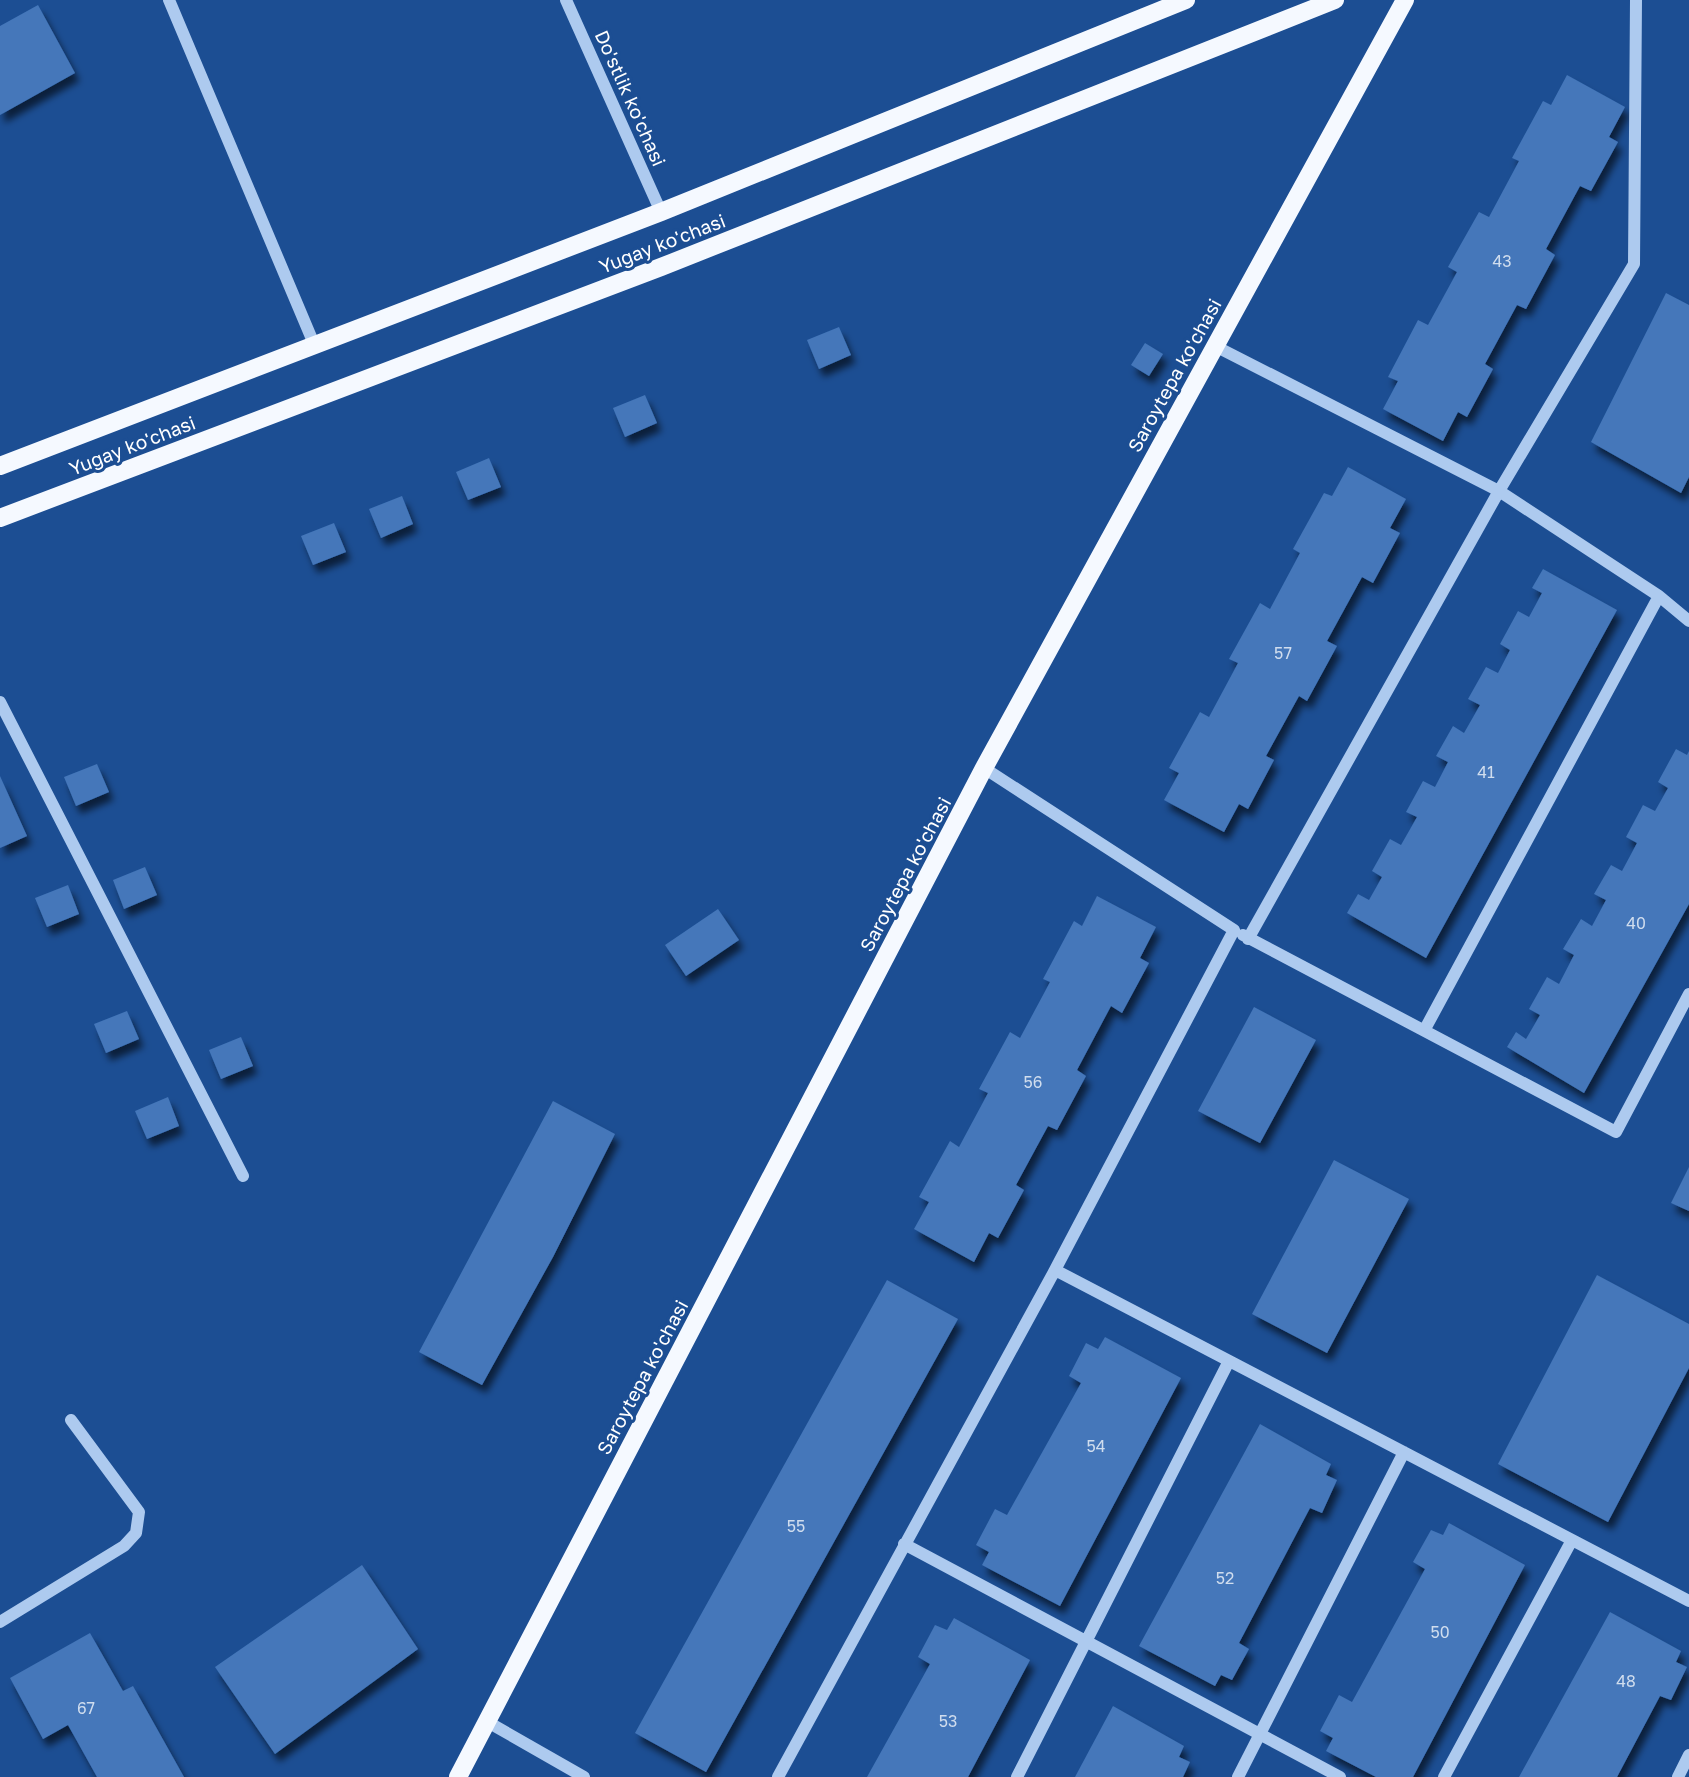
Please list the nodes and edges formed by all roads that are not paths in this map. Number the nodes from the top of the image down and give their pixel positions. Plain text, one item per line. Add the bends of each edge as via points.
1 (169, 0) edge
2 (566, 0) edge
3 (1186, 0) edge
4 (1335, 0) edge
5 (1405, 0) edge
6 (1636, 0) edge
7 (661, 212) junction
8 (314, 344) junction
9 (1213, 345) junction
10 (0, 466) edge
11 (1499, 491) junction
12 (0, 518) edge
13 (1659, 596) junction
14 (1689, 621) edge
15 (0, 702) edge
16 (984, 768) junction
17 (1234, 930) junction
18 (1248, 939) junction
19 (1689, 994) edge
20 (1425, 1029) junction
21 (243, 1175) dead end
22 (1055, 1270) junction
23 (1230, 1361) junction
24 (71, 1420) dead end
25 (1404, 1452) junction
26 (1572, 1539) junction
27 (904, 1544) junction
28 (1689, 1601) edge
29 (0, 1622) edge
30 (1086, 1641) junction
31 (486, 1721) junction
32 (1260, 1734) junction
33 (1689, 1755) edge
34 (458, 1777) edge
35 (584, 1777) edge
36 (778, 1777) edge
37 (1017, 1777) edge
38 (1238, 1777) edge
39 (1340, 1777) edge
40 (1444, 1777) edge
41 (1678, 1777) edge

1 - 8 street
2 - 7 street, Do'stlik ko'chasi
3 - 7 main road, Yugay ko'chasi
4 - 12 main road, Yugay ko'chasi via 661,267
5 - 9 main road, Saroytepa ko'chasi
6 - 11 street via 1634,264
7 - 8 main road, Yugay ko'chasi
8 - 10 main road, Yugay ko'chasi
9 - 11 street
9 - 16 main road, Saroytepa ko'chasi
11 - 13 street
11 - 18 street
13 - 14 street
13 - 20 street
15 - 21 street
16 - 17 street
16 - 31 main road, Saroytepa ko'chasi
17 - 18 street
17 - 22 street
18 - 20 street
19 - 20 street via 1616,1132
22 - 23 street
22 - 27 street
23 - 25 street
23 - 30 street
24 - 29 street via 139,1512 136,1533 124,1546
25 - 26 street
25 - 32 street
26 - 28 street
26 - 40 street
27 - 30 street
27 - 36 street
30 - 32 street
30 - 37 street
31 - 34 main road, Saroytepa ko'chasi
31 - 35 street
32 - 38 street
32 - 39 street
33 - 41 street

